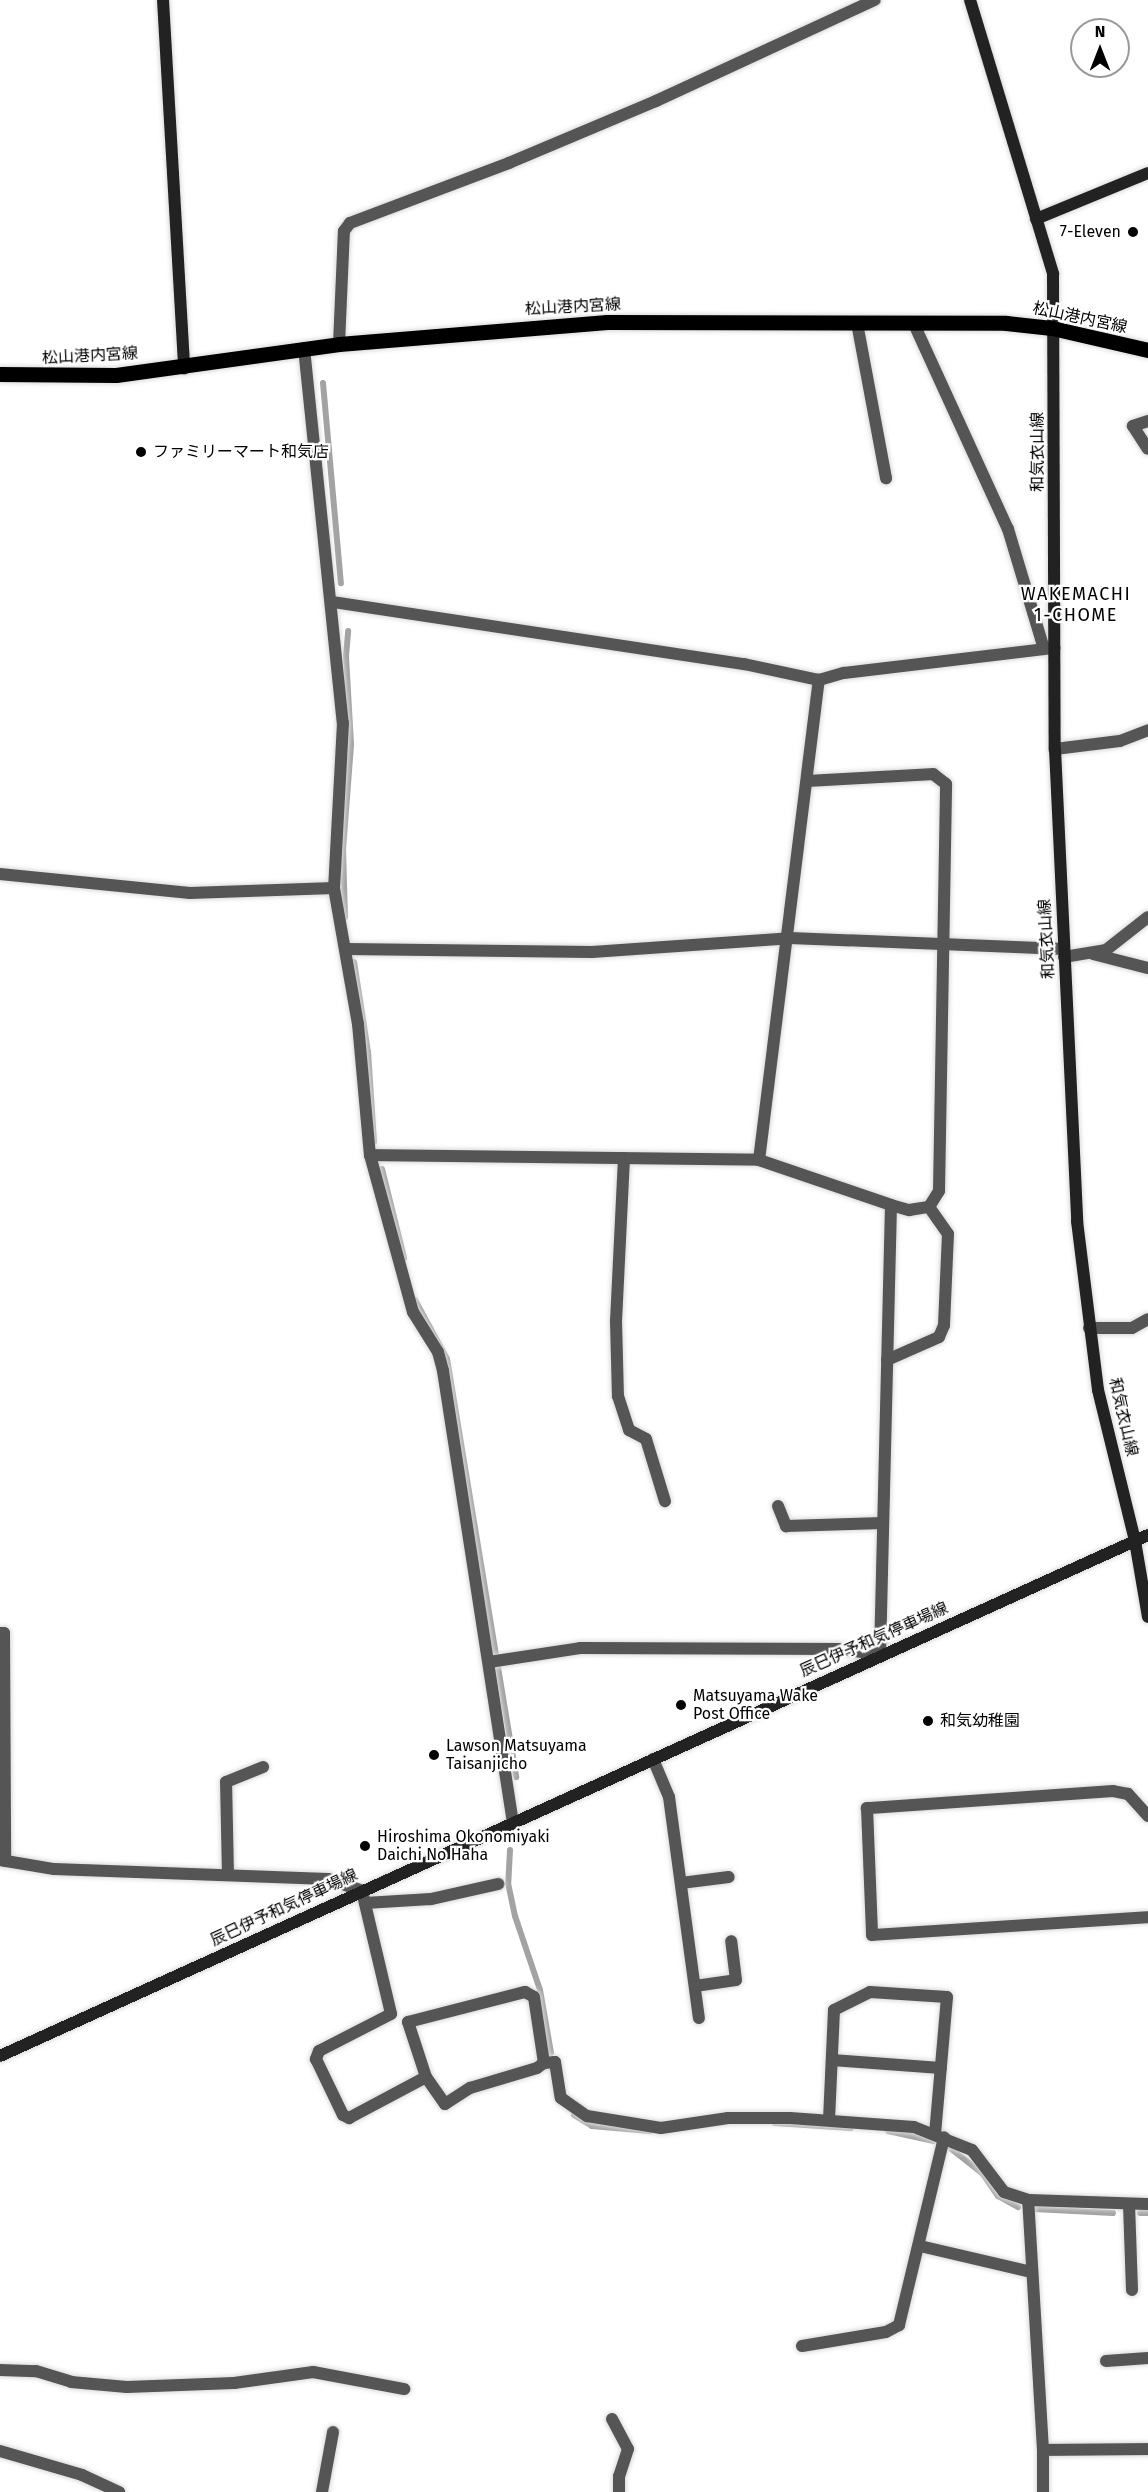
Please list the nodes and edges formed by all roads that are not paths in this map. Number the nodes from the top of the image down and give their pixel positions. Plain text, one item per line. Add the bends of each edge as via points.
1 (164, 0) edge
2 (875, 0) edge
3 (969, 0) edge
4 (1148, 173) edge
5 (1036, 219) junction
6 (857, 323) junction
7 (914, 324) junction
8 (1052, 328) junction
9 (339, 344) junction
10 (304, 348) junction
11 (1148, 350) edge
12 (184, 368) junction
13 (0, 374) edge
14 (1148, 421) edge
15 (1148, 449) edge
16 (886, 478) dead end
17 (333, 602) junction
18 (1050, 649) junction
19 (819, 680) junction
20 (1148, 730) edge
21 (1055, 748) junction
22 (808, 781) junction
23 (0, 874) edge
24 (334, 888) junction
25 (1148, 917) edge
26 (790, 938) junction
27 (944, 945) junction
28 (345, 949) junction
29 (1064, 953) junction
30 (1089, 953) junction
31 (1148, 968) edge
32 (370, 1155) junction
33 (624, 1158) junction
34 (759, 1160) junction
35 (891, 1205) junction
36 (929, 1207) junction
37 (1148, 1319) edge
38 (1089, 1328) junction
39 (887, 1360) junction
40 (665, 1501) dead end
41 (778, 1506) dead end
42 (883, 1523) junction
43 (1148, 1535) edge
44 (1135, 1541) junction
45 (1148, 1617) edge
46 (0, 1633) edge
47 (880, 1654) junction
48 (489, 1662) junction
49 (653, 1759) junction
50 (263, 1767) dead end
51 (1148, 1816) edge
52 (513, 1823) junction
53 (2, 1860) edge
54 (228, 1875) junction
55 (729, 1877) dead end
56 (681, 1883) junction
57 (498, 1884) dead end
58 (363, 1897) junction
59 (1148, 1917) edge
60 (730, 1941) dead end
61 (695, 1986) junction
62 (391, 2014) junction
63 (699, 2018) dead end
64 (408, 2022) junction
65 (0, 2056) edge
66 (832, 2060) junction
67 (544, 2062) junction
68 (941, 2068) junction
69 (426, 2077) junction
70 (829, 2120) junction
71 (939, 2135) junction
72 (1028, 2200) junction
73 (1129, 2204) junction
74 (1148, 2204) edge
75 (920, 2246) junction
76 (1032, 2272) junction
77 (1132, 2290) dead end
78 (802, 2346) dead end
79 (1148, 2358) edge
80 (1106, 2361) dead end
81 (0, 2370) edge
82 (404, 2389) dead end
83 (612, 2419) dead end
84 (333, 2432) dead end
85 (1043, 2450) junction
86 (1148, 2450) edge
87 (0, 2451) edge
88 (119, 2492) edge
89 (322, 2492) edge
90 (619, 2492) edge
91 (1043, 2492) edge

1 - 12 main road
2 - 9 street via 635,110 350,223 344,231
3 - 5 main road, 和気衣山線
4 - 5 main road
5 - 8 main road, 和気衣山線 via 1053,274
6 - 7 main road, 松山港内宮線
6 - 9 main road, 松山港内宮線 via 607,322
6 - 16 street
7 - 8 main road, 松山港内宮線 via 1006,323
7 - 18 street via 1008,529
8 - 11 main road, 松山港内宮線
8 - 18 main road, 和気衣山線
9 - 10 main road, 松山港内宮線
10 - 12 main road, 松山港内宮線
10 - 17 street
12 - 13 main road, 松山港内宮線 via 116,375
14 - 15 street via 1133,426
17 - 19 street via 744,664
17 - 24 street via 343,723
18 - 19 street via 844,673
18 - 21 main road, 和気衣山線
19 - 22 street
20 - 21 street via 1120,741
21 - 29 main road, 和気衣山線
22 - 26 street
22 - 27 street via 933,774 946,784
23 - 24 street via 190,893
24 - 28 street
25 - 30 street via 1106,950
26 - 27 street
26 - 28 street via 592,952
26 - 34 street
27 - 29 street
27 - 36 street via 939,1191
28 - 32 street via 363,1066
29 - 30 street
29 - 38 main road, 和気衣山線 via 1077,1221
30 - 31 street
32 - 33 street
32 - 48 street via 413,1312 438,1352 443,1371
33 - 34 street
33 - 40 street via 616,1321 618,1396 629,1430 646,1439
34 - 35 street
35 - 36 street via 909,1210
35 - 39 street
36 - 39 street via 948,1234 944,1325 939,1337
37 - 38 street via 1132,1328
38 - 44 main road, 和気衣山線 via 1098,1390
39 - 42 street
41 - 42 street via 786,1527
42 - 47 street
43 - 44 main road, 辰巳伊予和気停車場線
44 - 45 main road
44 - 47 main road, 辰巳伊予和気停車場線
46 - 53 street via 4,1633
47 - 48 street via 842,1649 580,1648
47 - 49 main road, 辰巳伊予和気停車場線
48 - 52 street
49 - 52 main road, 辰巳伊予和気停車場線
49 - 56 street via 669,1797
50 - 54 street via 226,1782
51 - 59 street via 1128,1794 1113,1791 867,1808 872,1935
52 - 58 main road, 辰巳伊予和気停車場線
53 - 54 street via 54,1869
54 - 58 street via 328,1880
55 - 56 street
56 - 61 street
57 - 58 street via 431,1899
58 - 62 street
58 - 65 main road, 辰巳伊予和気停車場線
60 - 61 street via 736,1980
61 - 63 street
62 - 64 street
62 - 69 street via 319,2051 316,2059 343,2115 349,2118
64 - 67 street via 525,1992 534,1997
64 - 69 street
66 - 68 street
66 - 68 street via 834,2010 870,1992 947,1996
66 - 70 street
67 - 69 street via 537,2068 470,2088 445,2104
67 - 70 street via 555,2062 561,2098 587,2116 661,2128 728,2118
68 - 71 street
70 - 71 street via 914,2127
71 - 72 street via 972,2150 1004,2192
71 - 75 street
72 - 73 street
72 - 76 street
73 - 74 street
73 - 77 street
75 - 76 street
75 - 78 street via 899,2325 886,2332
76 - 85 street
79 - 80 street
81 - 82 street via 36,2371 71,2382 127,2387 234,2383 313,2372
83 - 90 street via 628,2449 619,2476
84 - 89 street
85 - 86 street
85 - 91 street
87 - 88 street via 82,2475

